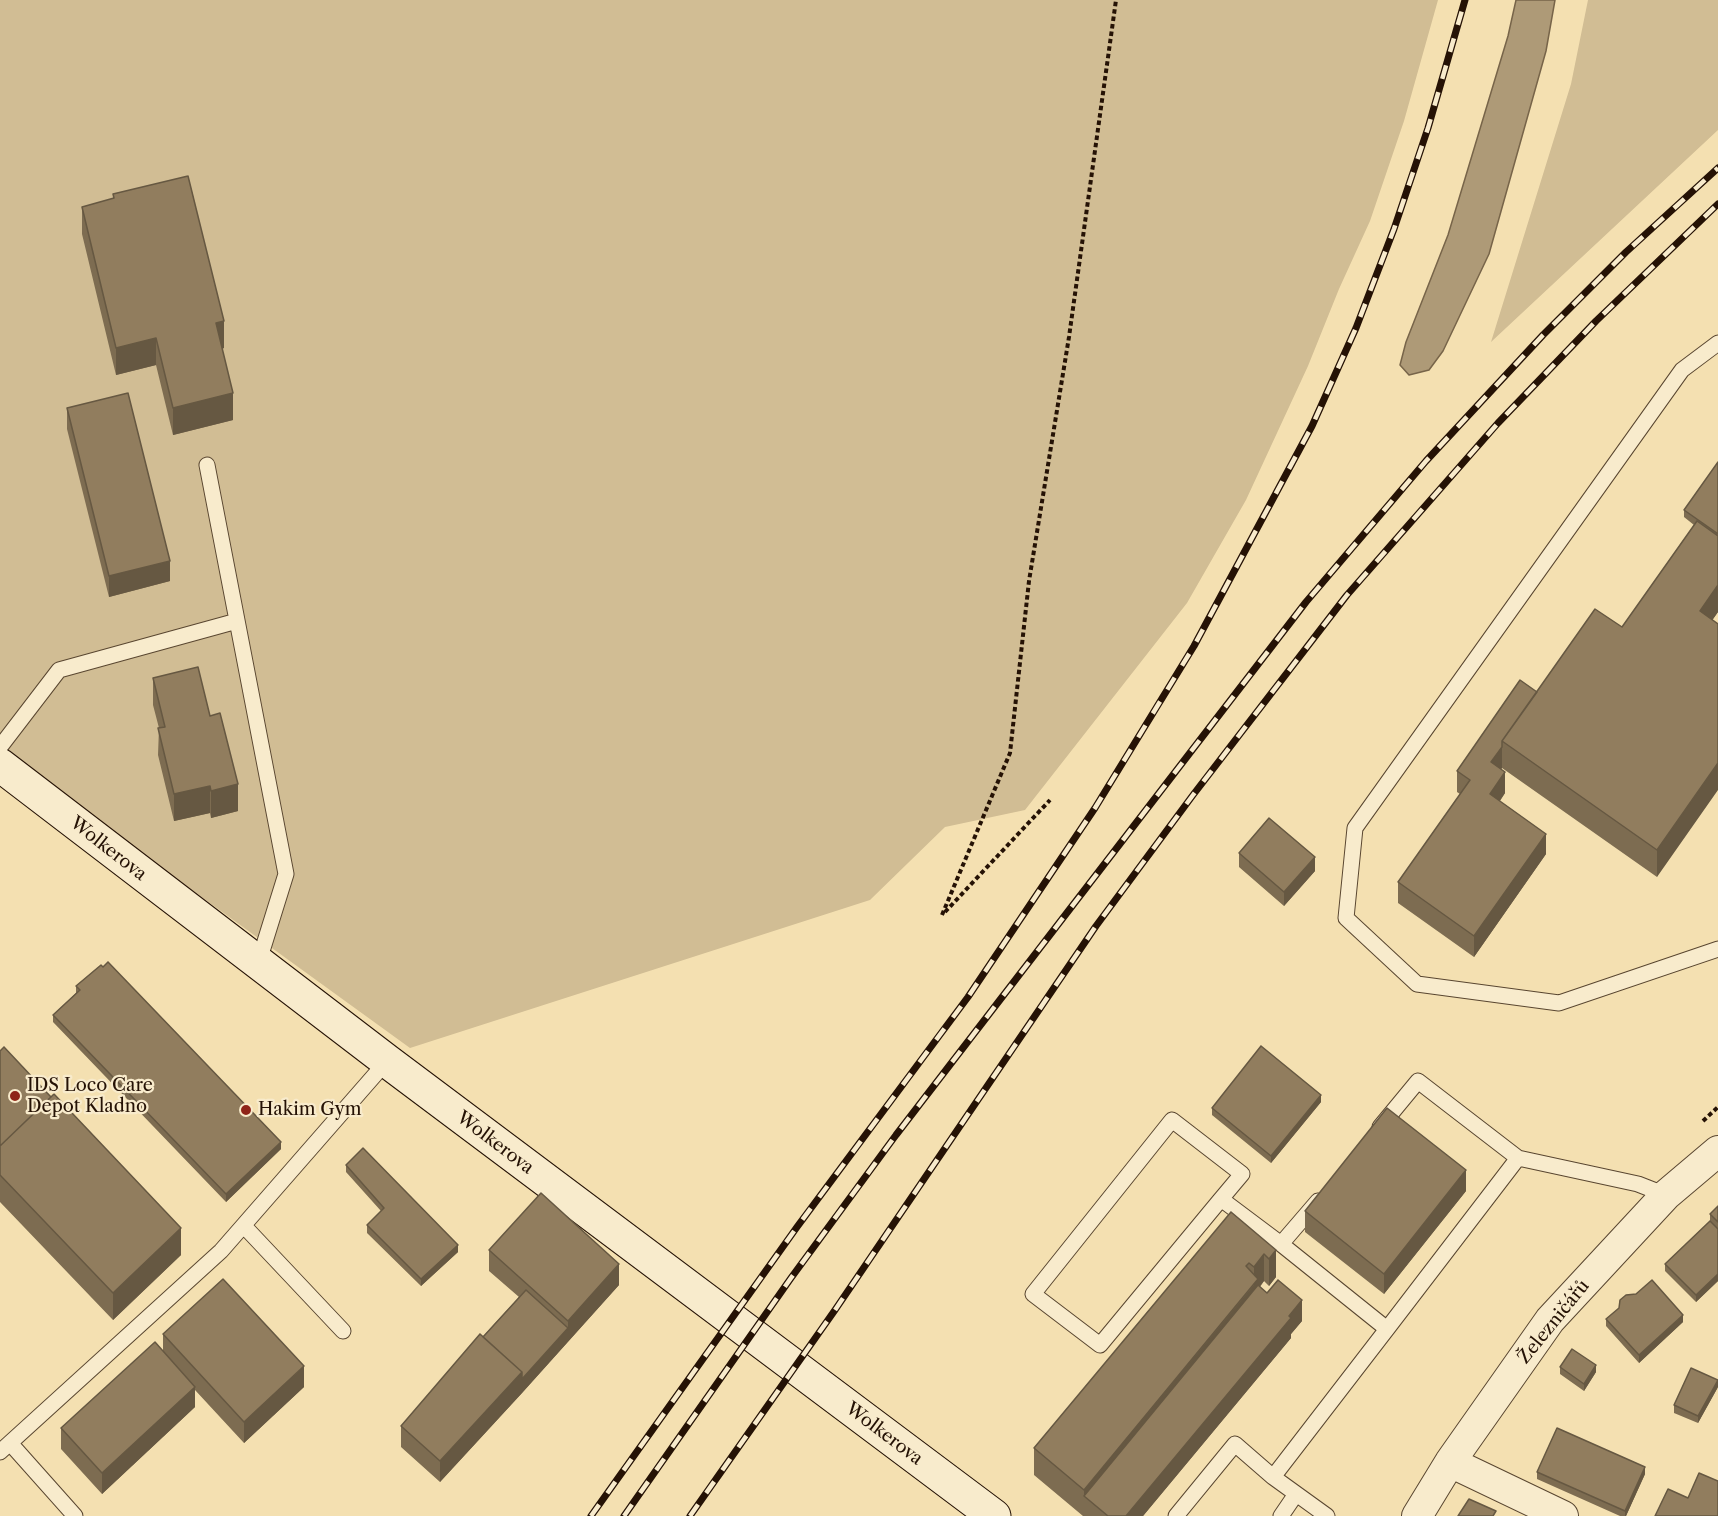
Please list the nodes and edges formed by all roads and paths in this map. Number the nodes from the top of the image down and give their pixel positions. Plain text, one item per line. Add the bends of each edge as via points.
1 (1116, 0) edge
2 (1718, 343) edge
3 (207, 465) dead end
4 (237, 621) junction
5 (0, 747) edge
6 (0, 765) edge
7 (1050, 800) dead end
8 (1718, 949) edge
9 (258, 964) junction
10 (387, 1061) junction
11 (1372, 1136) edge
12 (1718, 1150) edge
13 (1518, 1158) junction
14 (1327, 1190) edge
15 (1666, 1195) junction
16 (1221, 1199) junction
17 (244, 1226) junction
18 (1281, 1244) junction
19 (1387, 1329) junction
20 (343, 1331) dead end
21 (5, 1448) edge
22 (1450, 1462) junction
23 (1273, 1477) junction
24 (1296, 1494) junction
25 (75, 1516) edge
26 (994, 1516) edge
27 (1176, 1516) edge
28 (1281, 1516) edge
29 (1327, 1516) edge
30 (1417, 1516) edge
31 (1563, 1516) edge

1 - 7 path via 1069,337 1029,581 1010,753 942,915
2 - 8 lane via 1682,370 1355,828 1346,918 1417,984 1560,1003
3 - 4 lane
4 - 5 lane via 59,670
4 - 9 lane via 286,874
6 - 9 main road, Wolkerova
9 - 10 main road, Wolkerova
10 - 17 lane
10 - 26 main road, Wolkerova
11 - 13 lane via 1418,1081
12 - 15 street, Železničářů
13 - 15 lane via 1638,1184
13 - 19 lane
14 - 18 lane
15 - 22 street, Železničářů via 1550,1320
16 - 16 lane via 1100,1345 1033,1294 1172,1120 1242,1174
16 - 18 lane
17 - 20 lane
17 - 21 lane
18 - 19 lane
19 - 23 lane
21 - 25 lane
22 - 30 street, Železničářů
22 - 31 street
23 - 24 lane
23 - 27 lane via 1235,1444
24 - 28 lane
24 - 29 lane

